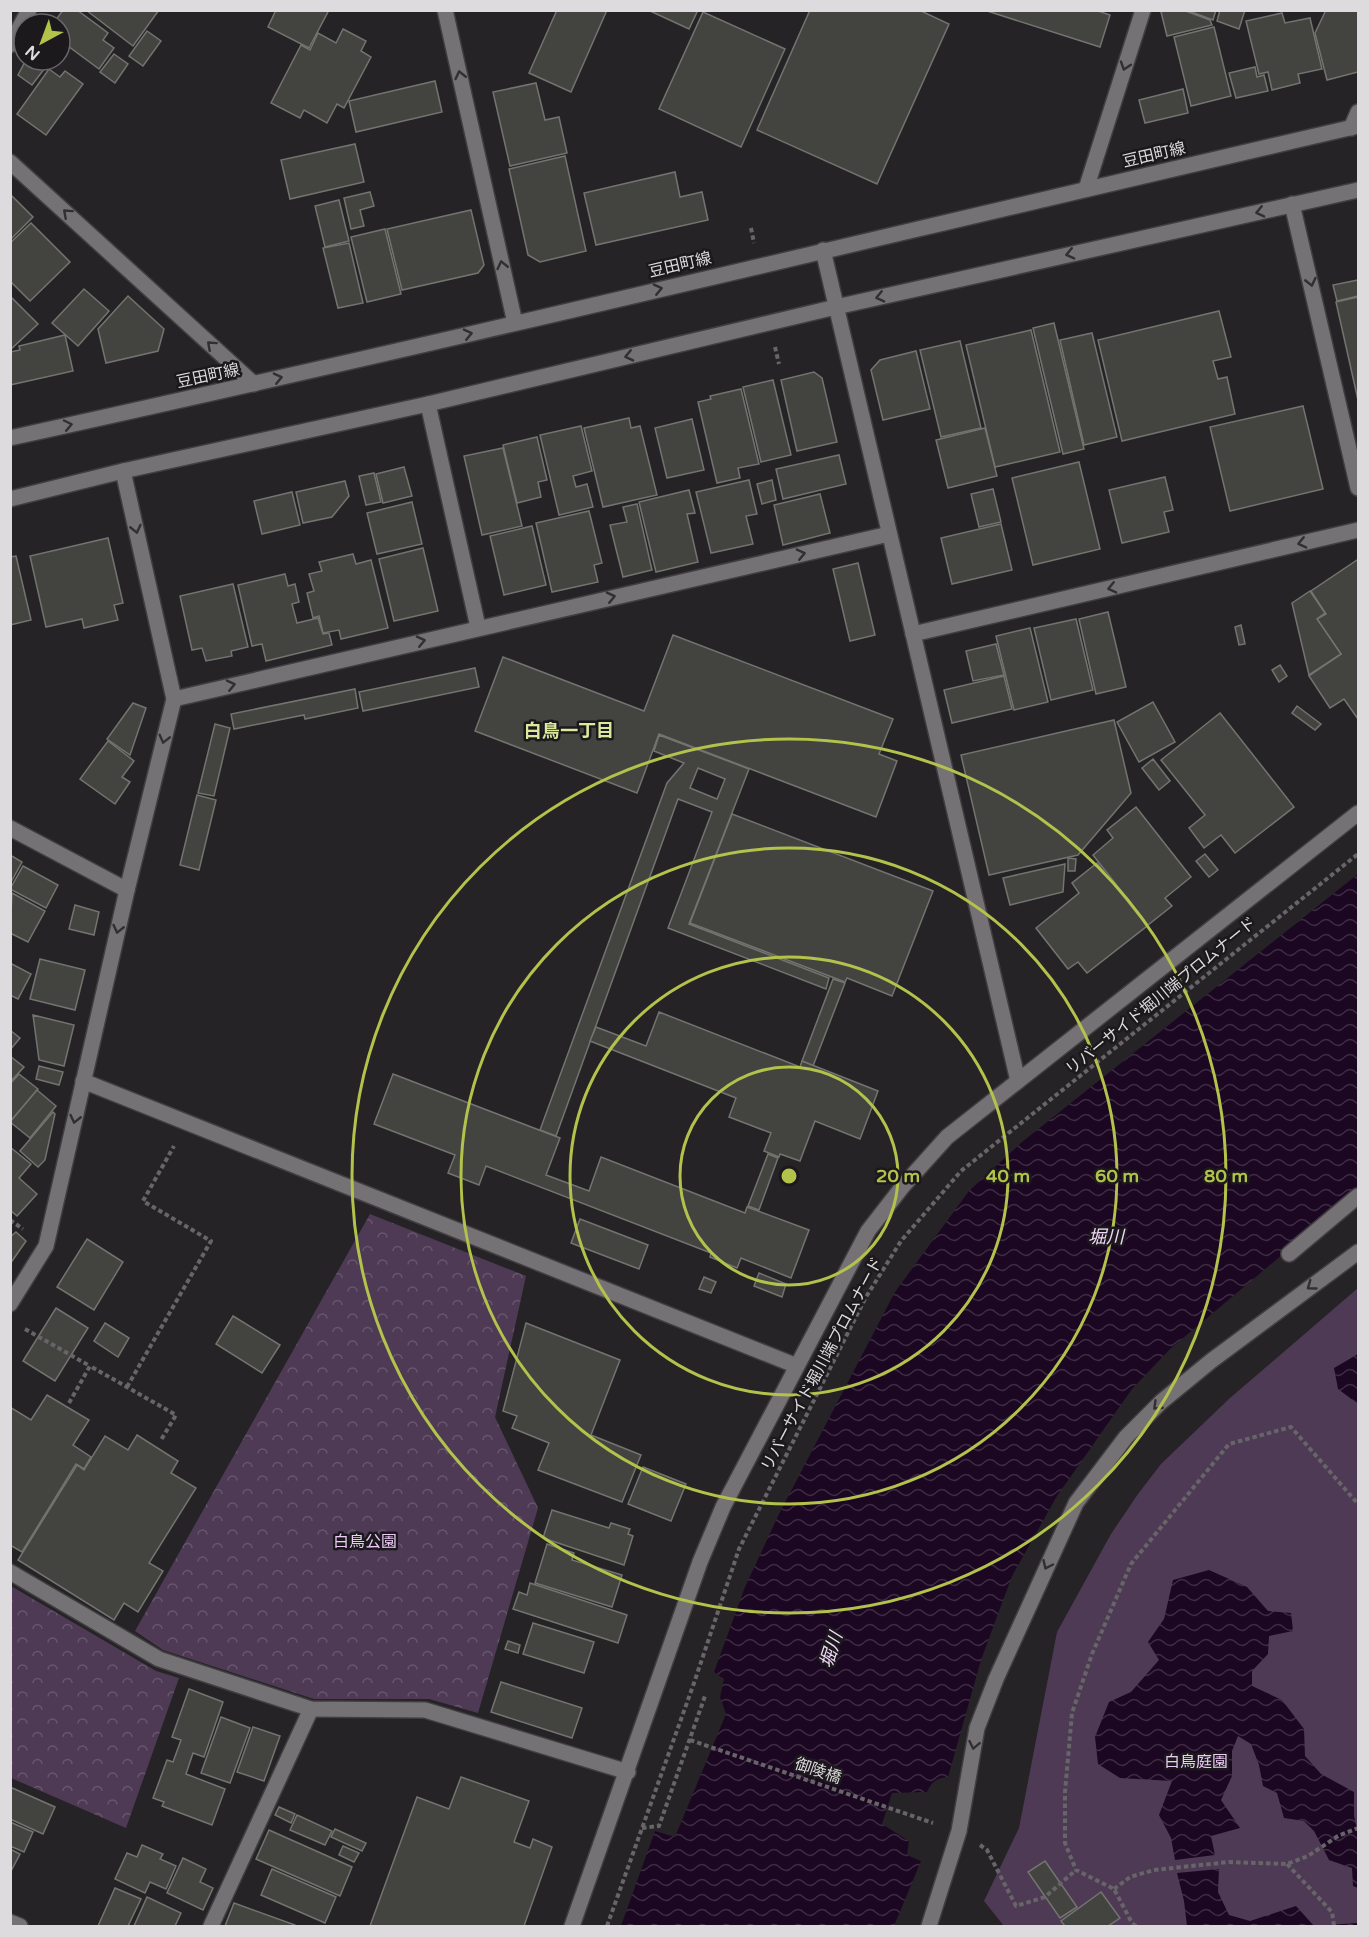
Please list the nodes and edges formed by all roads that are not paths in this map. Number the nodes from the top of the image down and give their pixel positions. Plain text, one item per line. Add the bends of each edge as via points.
1 (28, 10) edge
2 (445, 10) edge
3 (1143, 10) edge
4 (10, 45) edge
5 (1359, 112) edge
6 (1355, 127) edge
7 (10, 162) edge
8 (1086, 189) junction
9 (1359, 190) edge
10 (1292, 204) junction
11 (823, 250) junction
12 (837, 307) junction
13 (515, 323) junction
14 (254, 384) junction
15 (428, 404) junction
16 (10, 438) edge
17 (123, 471) junction
18 (1359, 488) edge
19 (10, 499) edge
20 (1359, 530) edge
21 (890, 534) junction
22 (478, 627) junction
23 (913, 634) junction
24 (174, 699) junction
25 (1359, 813) edge
26 (10, 828) edge
27 (127, 890) junction
28 (83, 1081) junction
29 (1018, 1081) junction
30 (1359, 1196) edge
31 (1359, 1252) edge
32 (1289, 1254) dead end
33 (10, 1304) edge
34 (797, 1366) junction
35 (10, 1572) edge
36 (310, 1709) junction
37 (628, 1772) junction
38 (10, 1922) edge
39 (20, 1926) edge
40 (211, 1926) edge
41 (572, 1926) edge
42 (929, 1926) edge

1 - 4 street
13 -> 2 street
3 -> 8 street
5 - 6 street
6 - 8 street, 豆田町線
14 -> 7 street
8 - 11 street, 豆田町線
9 - 10 street
10 -> 12 street
10 -> 18 street
11 - 12 street
13 -> 11 street, 豆田町線
12 -> 15 street
12 - 21 street
14 -> 13 street, 豆田町線
16 -> 14 street, 豆田町線
15 - 17 street
15 - 22 street
17 - 19 street
17 -> 24 street
20 -> 23 street
22 -> 21 street
21 - 23 street
24 -> 22 street
23 - 29 street
24 -> 27 street
25 - 29 street
26 - 27 street
27 -> 28 street
28 -> 33 street via 46,1246
28 - 34 street
29 - 34 street via 947,1137 868,1231
30 - 32 street
31 -> 42 street via 1210,1361 1161,1402 1126,1437 1077,1503 977,1728 959,1832
34 - 37 street via 723,1507 700,1562
35 - 36 street via 159,1659
36 - 37 street via 425,1710
36 - 40 street
37 - 41 street
38 - 39 street

